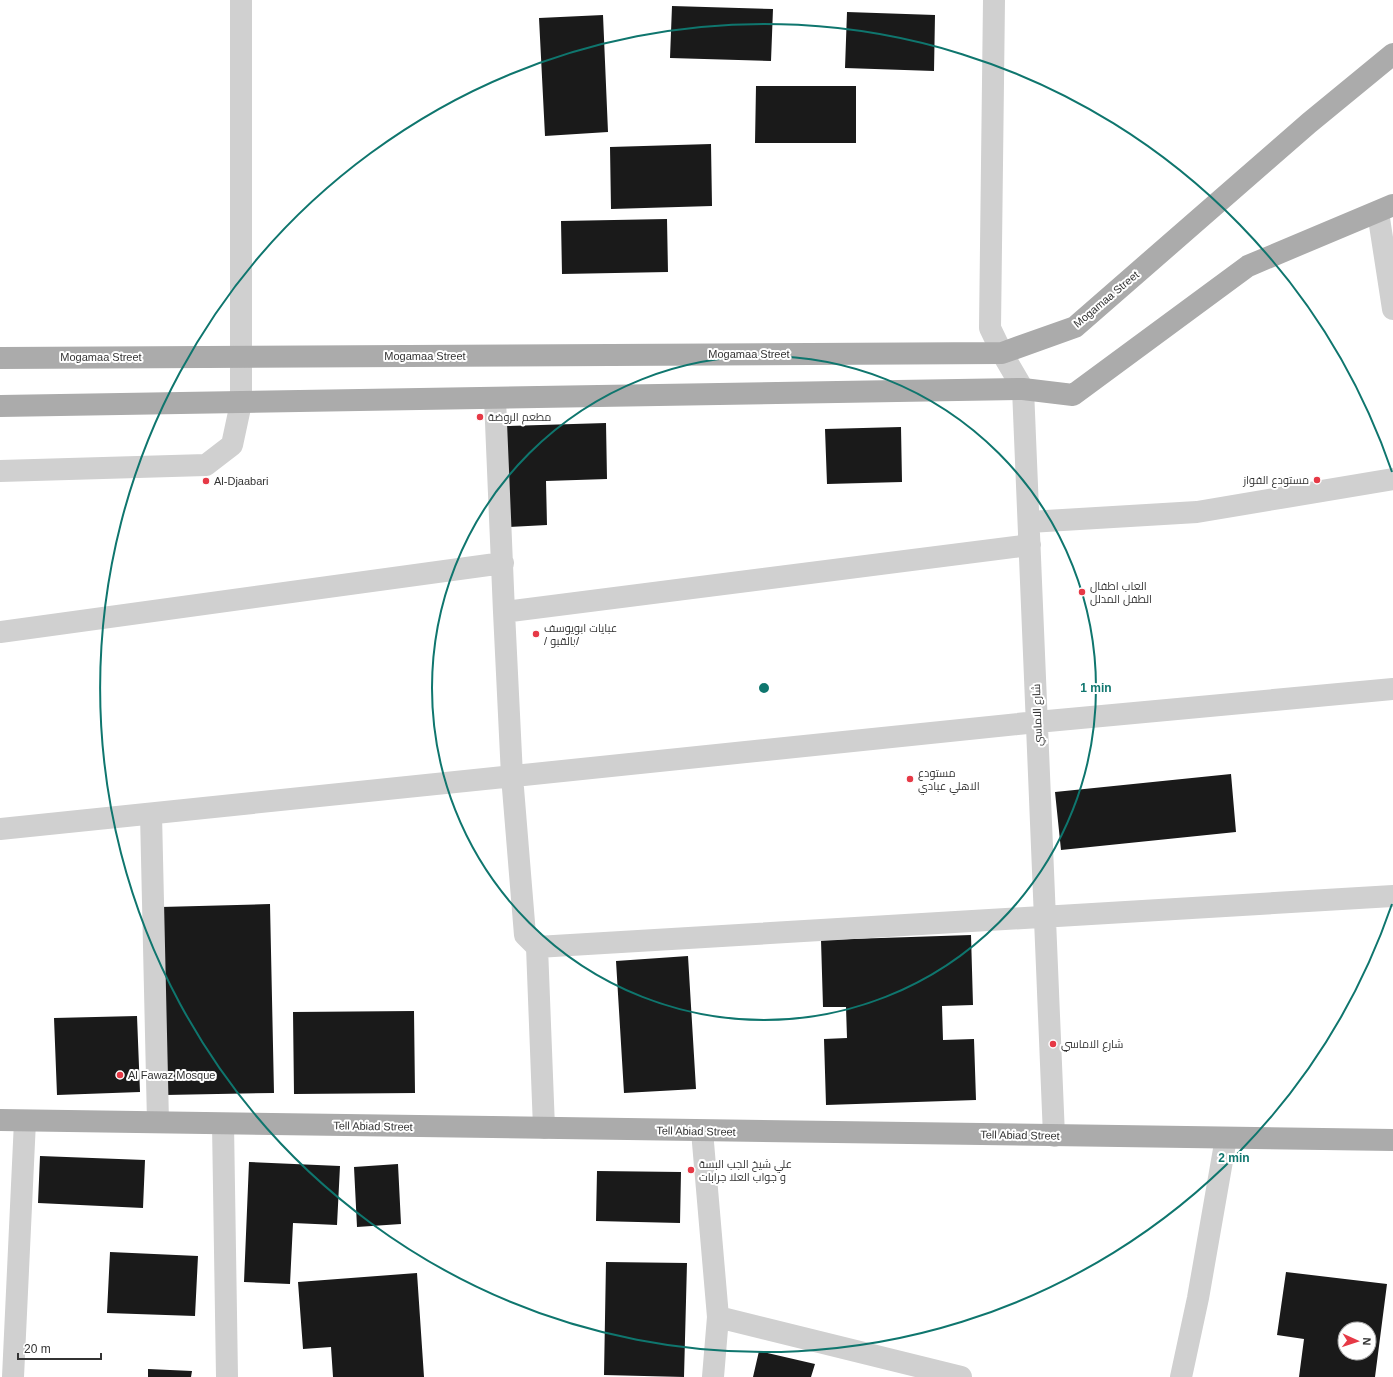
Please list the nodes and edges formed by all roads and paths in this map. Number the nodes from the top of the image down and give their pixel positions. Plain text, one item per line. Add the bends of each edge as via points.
1 (241, 0) edge
2 (994, 0) edge
3 (1393, 54) edge
4 (1385, 209) edge
5 (1393, 309) edge
6 (1002, 353) junction
7 (241, 356) junction
8 (0, 358) edge
9 (1023, 389) junction
10 (495, 399) junction
11 (241, 403) junction
12 (0, 406) edge
13 (0, 471) edge
14 (1393, 479) edge
15 (1029, 522) junction
16 (1030, 545) junction
17 (503, 564) junction
18 (504, 612) junction
19 (0, 632) edge
20 (1393, 689) edge
21 (1037, 722) junction
22 (512, 776) junction
23 (151, 814) junction
24 (0, 829) edge
25 (1393, 896) edge
26 (1045, 917) junction
27 (537, 947) junction
28 (0, 1120) edge
29 (25, 1121) junction
30 (158, 1122) junction
31 (223, 1124) junction
32 (544, 1128) junction
33 (702, 1131) junction
34 (1054, 1136) junction
35 (1226, 1138) junction
36 (1393, 1140) edge
37 (718, 1317) junction
38 (13, 1377) edge
39 (227, 1377) edge
40 (713, 1377) edge
41 (961, 1377) edge
42 (1181, 1377) edge

1 - 7 street
2 - 6 street via 990,328
3 - 6 main road, Mogamaa Street via 1309,123 1076,327
4 - 5 street
4 - 9 main road via 1248,266 1073,395
6 - 7 main road, Mogamaa Street
6 - 9 street
7 - 8 main road, Mogamaa Street
7 - 11 street
9 - 10 main road
9 - 15 street, شارع الاماسي
10 - 11 main road
10 - 17 street
11 - 12 main road
11 - 13 street via 232,445 206,465
14 - 15 street via 1197,512
15 - 16 street, شارع الاماسي
16 - 18 street
16 - 21 street, شارع الاماسي
17 - 18 street
17 - 19 street
18 - 22 street
20 - 21 street
21 - 22 street
21 - 26 street, شارع الاماسي
22 - 23 street
22 - 27 street via 525,935
23 - 24 street
23 - 30 street
25 - 26 street
26 - 27 street
26 - 34 street, شارع الاماسي
27 - 32 street
28 - 29 main road, Tell Abiad Street
29 - 30 main road, Tell Abiad Street
29 - 38 street
30 - 31 main road, Tell Abiad Street
31 - 32 main road, Tell Abiad Street
31 - 39 street
32 - 33 main road, Tell Abiad Street
33 - 34 main road, Tell Abiad Street
33 - 37 street
34 - 35 main road, Tell Abiad Street
35 - 36 main road, Tell Abiad Street
35 - 42 street via 1198,1298
37 - 40 street
37 - 41 street

